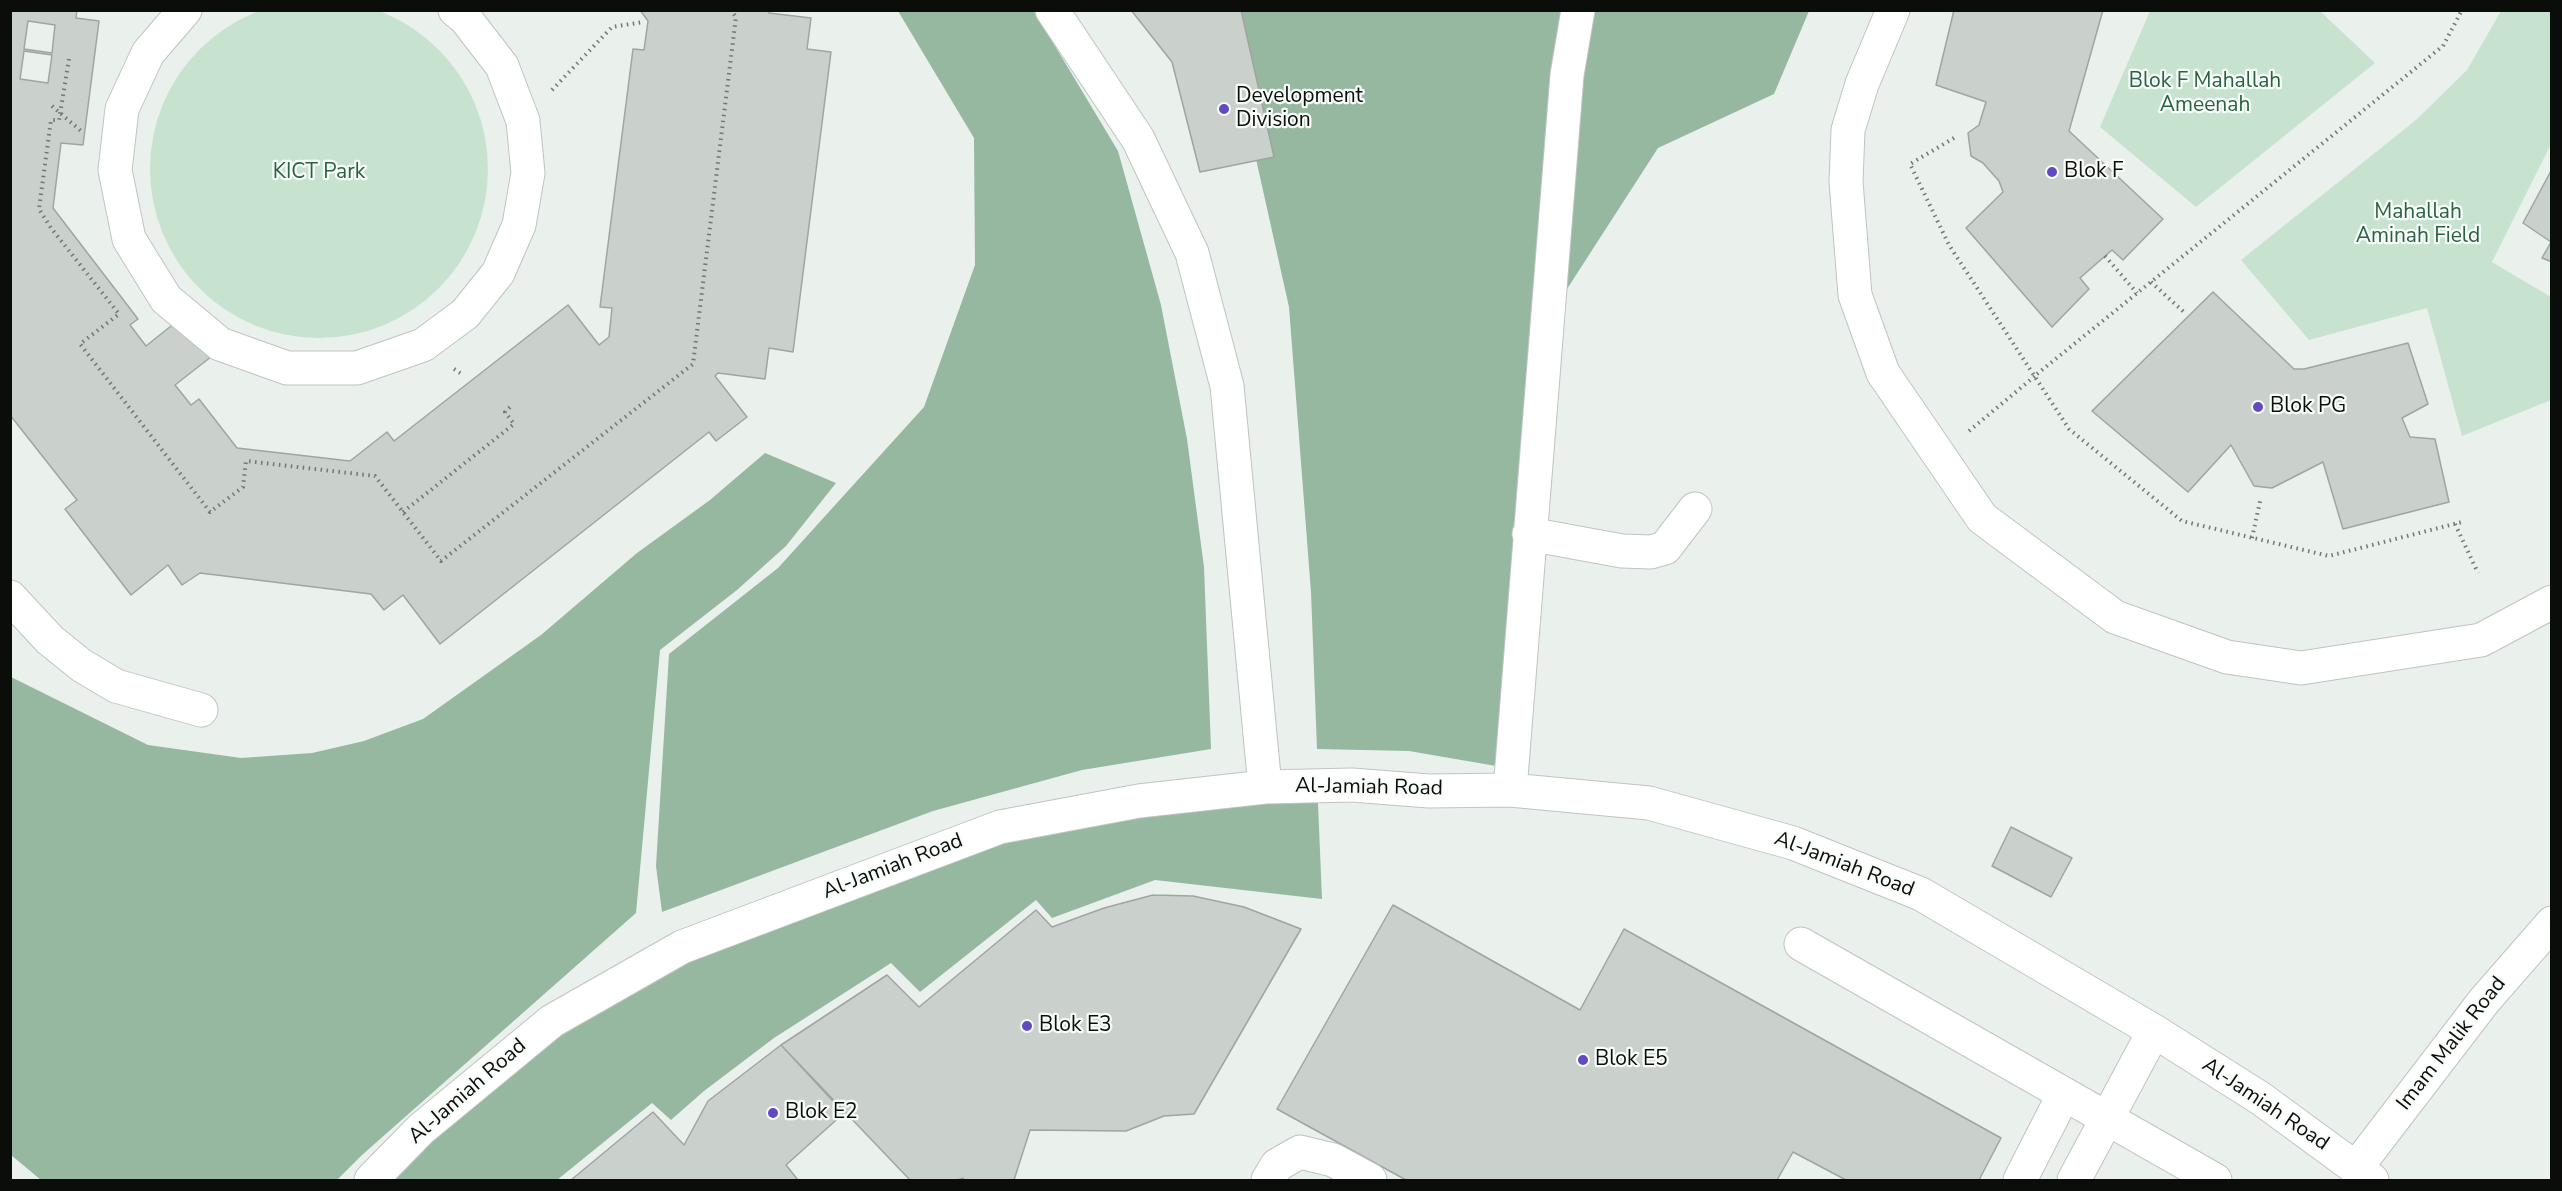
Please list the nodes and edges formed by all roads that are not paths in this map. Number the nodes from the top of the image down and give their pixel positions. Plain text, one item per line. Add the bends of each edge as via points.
1 (185, 10) edge
2 (455, 10) edge
3 (1052, 10) edge
4 (1578, 10) edge
5 (1893, 10) edge
6 (1695, 509) dead end
7 (1529, 534) junction
8 (10, 597) edge
9 (2552, 602) edge
10 (201, 710) dead end
11 (1265, 787) junction
12 (1510, 790) junction
13 (2552, 923) edge
14 (1801, 944) dead end
15 (2154, 1031) junction
16 (2064, 1094) junction
17 (2107, 1119) junction
18 (2364, 1174) edge
19 (371, 1180) edge
20 (1269, 1180) edge
21 (1370, 1180) edge
22 (2020, 1180) edge
23 (2074, 1180) edge
24 (2215, 1180) edge

1 - 2 street via 148,52 122,109 115,170 129,239 166,299 220,344 287,368 357,368 423,345 465,314 498,273 519,225 528,173 523,121 502,66
3 - 11 street via 1138,140 1192,253 1227,386
4 - 7 street via 1567,75
5 - 9 street via 1862,84 1848,130 1846,182 1856,295 1883,373 1982,518 2115,617 2237,659 2301,668 2481,640
6 - 7 street via 1665,548 1651,552 1622,551
7 - 12 street
8 - 10 street via 50,640 116,686
11 - 12 street, Al-Jamiah Road via 1352,785 1429,791
11 - 19 street, Al-Jamiah Road via 1139,801 1000,827 681,947 552,1021 422,1129
12 - 15 street, Al-Jamiah Road via 1649,803 1792,843 1921,894
13 - 18 street, Imam Malik Road via 2484,1001
14 - 16 street
15 - 17 street
15 - 18 street, Al-Jamiah Road via 2260,1098
16 - 17 street
16 - 22 street
17 - 23 street
17 - 24 street
20 - 21 street via 1276,1165 1300,1152 1334,1160

